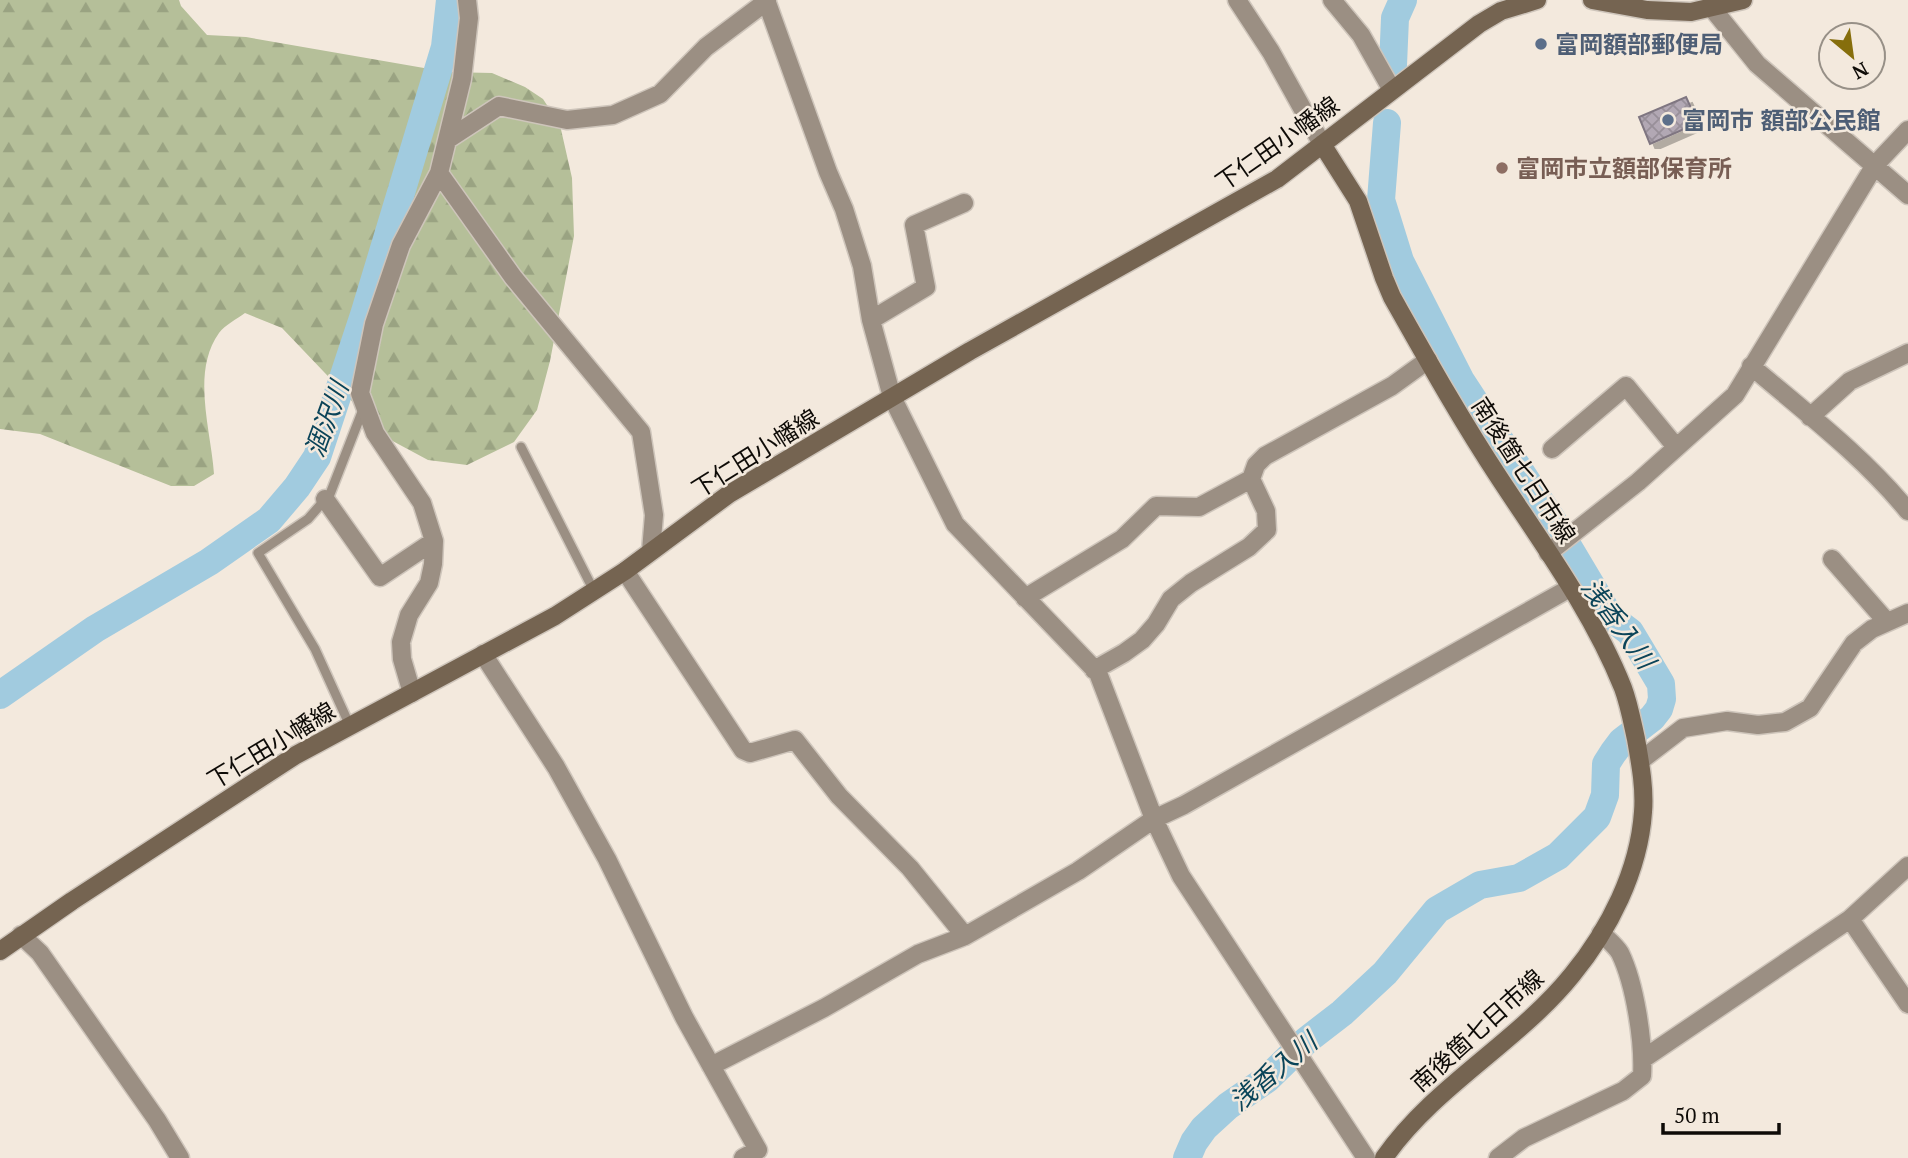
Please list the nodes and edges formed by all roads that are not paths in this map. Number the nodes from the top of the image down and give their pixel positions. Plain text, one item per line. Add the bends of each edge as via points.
1 (467, 0) edge
2 (767, 0) edge
3 (1237, 0) edge
4 (1332, 0) edge
5 (1537, 0) edge
6 (1592, 0) edge
7 (1743, 0) edge
8 (1712, 8) junction
9 (1392, 90) junction
10 (1908, 130) edge
11 (447, 140) junction
12 (1322, 144) junction
13 (1875, 165) junction
14 (439, 173) junction
15 (1908, 194) edge
16 (964, 203) dead end
17 (871, 320) junction
18 (1908, 353) edge
19 (1428, 360) junction
20 (1751, 366) junction
21 (892, 397) junction
22 (365, 405) junction
23 (1810, 417) junction
24 (521, 447) dead end
25 (1676, 447) junction
26 (1552, 449) dead end
27 (1251, 479) junction
28 (325, 499) junction
29 (1908, 511) edge
30 (434, 541) junction
31 (1561, 542) junction
32 (652, 551) junction
33 (1832, 559) dead end
34 (625, 571) junction
35 (1570, 588) junction
36 (594, 591) junction
37 (1025, 598) junction
38 (1908, 613) edge
39 (1887, 622) junction
40 (483, 654) junction
41 (1094, 670) junction
42 (412, 693) junction
43 (350, 726) junction
44 (1639, 755) junction
45 (1154, 819) junction
46 (1908, 866) edge
47 (1850, 919) junction
48 (1601, 933) junction
49 (21, 935) junction
50 (965, 936) junction
51 (0, 951) edge
52 (1908, 1004) edge
53 (1643, 1059) junction
54 (711, 1066) junction
55 (180, 1158) edge
56 (743, 1158) edge
57 (1366, 1158) edge
58 (1384, 1158) edge
59 (1498, 1158) edge

1 - 11 street via 462,79
2 - 11 street via 706,47 660,94 613,115 567,120 499,106
2 - 17 street via 851,232
3 - 12 street
4 - 9 street via 1361,36
5 - 9 main road, 下仁田小幡線 via 1501,11 1479,24
6 - 8 main road via 1647,10
7 - 8 main road
8 - 13 street via 1757,64
9 - 12 main road, 下仁田小幡線
10 - 13 street
11 - 14 street
12 - 19 main road, 南後箇七日市線 via 1359,201 1384,278
12 - 21 main road, 下仁田小幡線 via 1278,179 1234,205
13 - 15 street
13 - 20 street
14 - 22 street via 401,245 374,324 360,393
14 - 32 street via 513,277 640,432 654,515
16 - 17 street via 914,225 926,287
17 - 21 street
18 - 23 street via 1850,381
19 - 27 street via 1392,386 1265,456
19 - 31 main road, 南後箇七日市線 via 1458,415
20 - 23 street
20 - 25 street via 1735,395
21 - 32 main road, 下仁田小幡線 via 729,494
21 - 37 street via 955,524
22 - 28 lane
22 - 30 street via 375,433 422,503
23 - 29 street via 1885,484
24 - 36 lane
25 - 26 street via 1626,386
25 - 31 street
27 - 37 street via 1199,507 1156,506 1122,539
27 - 41 street via 1266,512 1267,530 1171,599 1142,640
28 - 30 street via 380,578
28 - 43 lane via 308,519 258,553 316,649
30 - 42 street via 429,583 409,615 401,642
31 - 35 main road, 南後箇七日市線
32 - 34 main road, 下仁田小幡線
33 - 39 street
34 - 36 main road, 下仁田小幡線
34 - 50 street via 743,750 750,753 795,740
35 - 44 main road, 南後箇七日市線 via 1623,689
35 - 45 street
36 - 40 main road, 下仁田小幡線
37 - 41 street
38 - 39 street
39 - 44 street via 1854,643 1810,708 1785,722 1727,721 1683,727
40 - 42 main road, 下仁田小幡線
40 - 54 street via 556,767
41 - 45 street
42 - 43 main road, 下仁田小幡線
43 - 49 main road, 下仁田小幡線 via 246,786
44 - 48 main road, 南後箇七日市線 via 1643,811 1639,835 1625,886
45 - 50 street via 1078,871
45 - 57 street via 1181,876
46 - 47 street
47 - 52 street
47 - 53 street
48 - 53 street via 1619,952 1627,974
48 - 58 main road, 南後箇七日市線 via 1573,974 1540,1010 1402,1131
49 - 51 main road, 下仁田小幡線
49 - 55 street via 40,953
50 - 54 street via 918,954
53 - 59 street via 1642,1076 1623,1091 1542,1128
54 - 56 street via 758,1150

